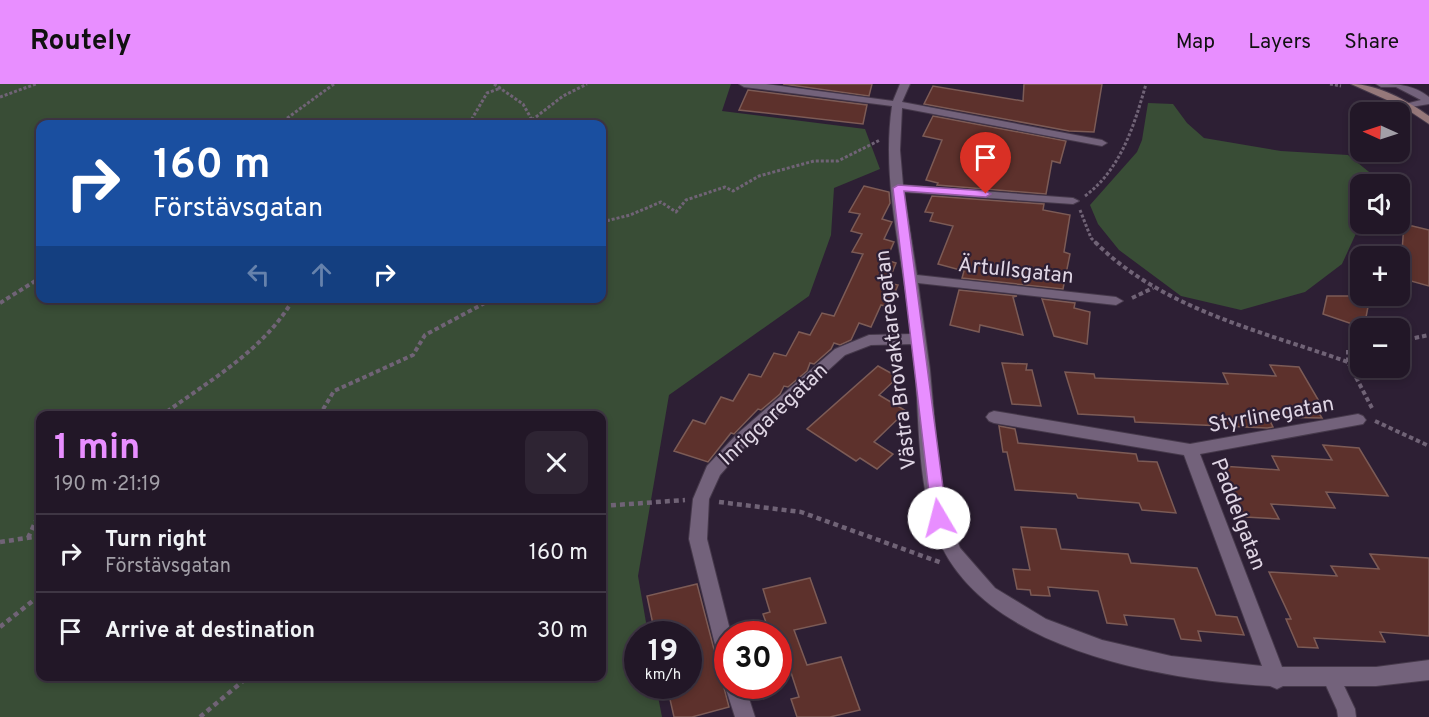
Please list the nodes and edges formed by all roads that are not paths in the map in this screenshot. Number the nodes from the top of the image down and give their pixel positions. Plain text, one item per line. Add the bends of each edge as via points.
1 (744, 84) edge
2 (905, 84) edge
3 (1356, 84) edge
4 (1380, 84) edge
5 (1398, 84) edge
6 (1399, 102) edge
7 (897, 104) junction
8 (1410, 106) edge
9 (1410, 107) edge
10 (1429, 121) edge
11 (1102, 143) dead end
12 (898, 188) junction
13 (1073, 201) road end
14 (911, 278) junction
15 (1116, 301) road end
16 (918, 339) junction
17 (994, 417) dead end
18 (1358, 420) road end
19 (1190, 450) junction
20 (718, 621) edge
21 (1429, 670) edge
22 (1277, 679) junction
23 (1332, 680) junction
24 (739, 699) edge
25 (745, 717) edge
26 (1347, 717) edge

1 - 7 street
2 - 7 street, Västra Brovaktaregatan
3 - 6 street
4 - 5 street
5 - 8 street via 1428,101
7 - 11 street
7 - 12 street, Västra Brovaktaregatan via 894,118
9 - 10 street
12 - 13 street
12 - 14 street, Västra Brovaktaregatan
14 - 15 street, Ärtullsgatan
14 - 16 street, Västra Brovaktaregatan
16 - 20 street, Inriggaregatan via 869,340 840,352 743,438 712,471 701,499 698,540
16 - 22 street, Västra Brovaktaregatan via 939,518 954,553 999,604 1033,624 1134,657 1198,670
17 - 19 street, Paddelgatan
18 - 19 street, Styrlinegatan
19 - 22 street, Paddelgatan
21 - 23 street, Västra Brovaktaregatan
22 - 23 street, Västra Brovaktaregatan
23 - 26 lane
24 - 25 street

